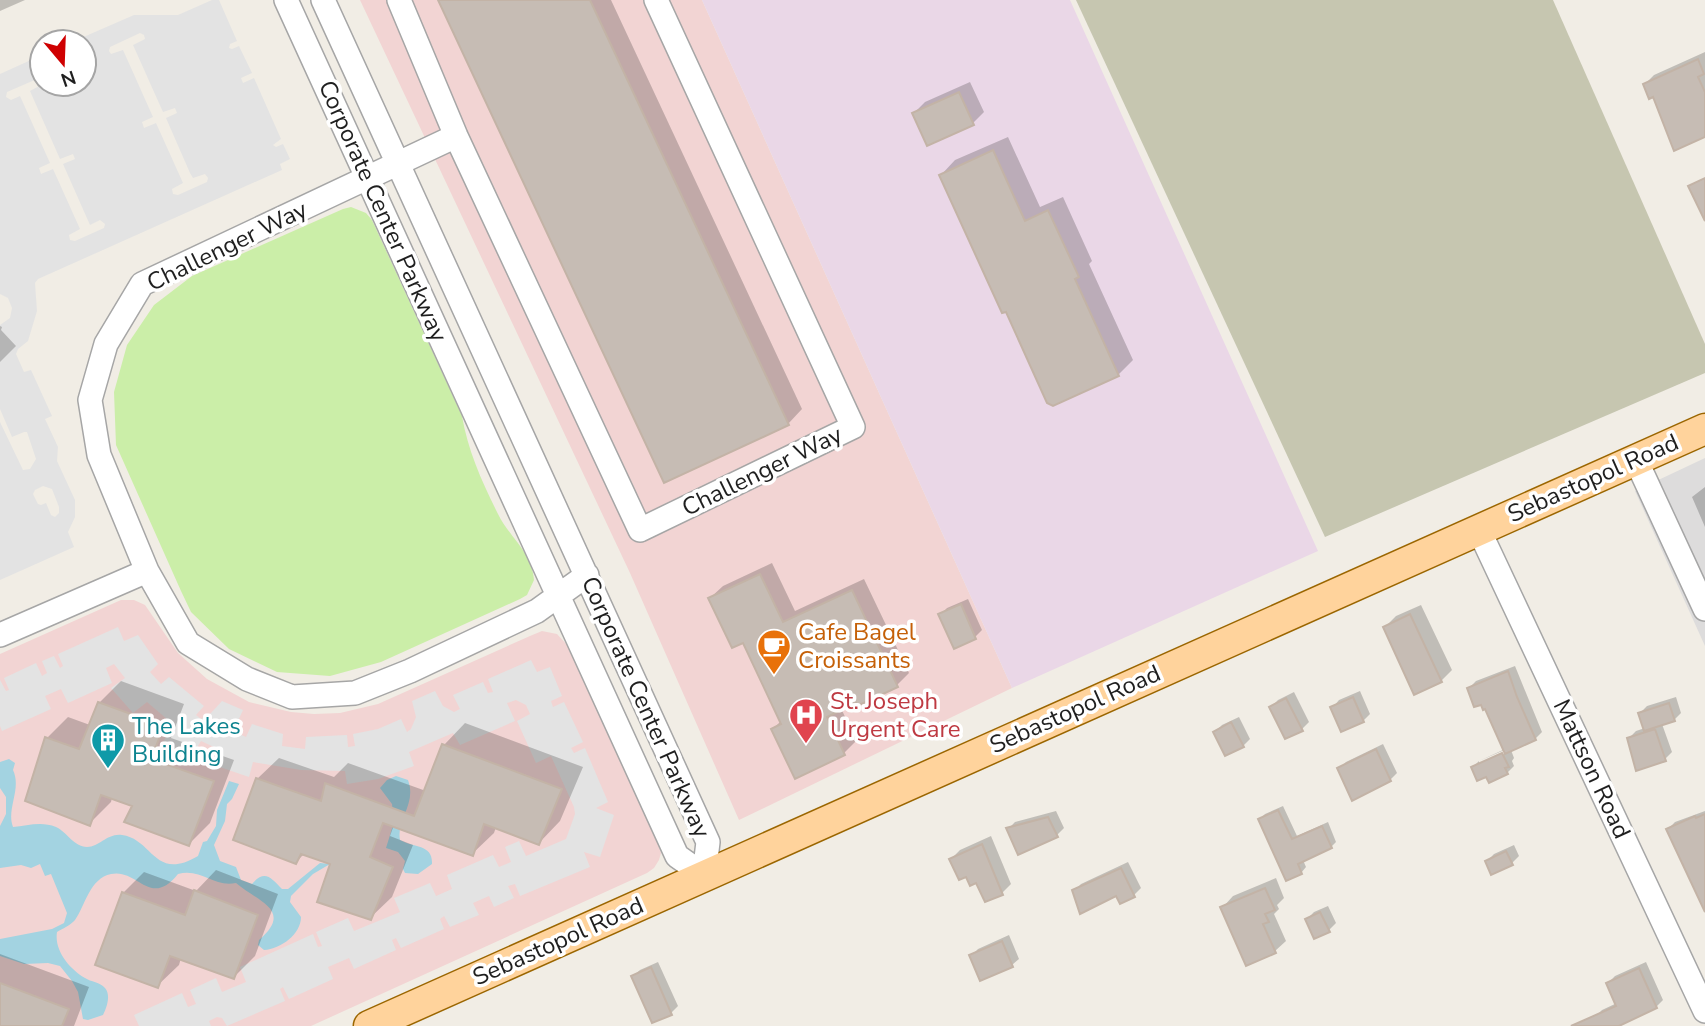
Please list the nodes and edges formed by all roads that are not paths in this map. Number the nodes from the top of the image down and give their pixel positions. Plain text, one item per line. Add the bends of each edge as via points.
1 (286, 0) edge
2 (323, 0) edge
3 (399, 0) edge
4 (656, 0) edge
5 (456, 136) junction
6 (397, 162) junction
7 (366, 177) junction
8 (1705, 429) edge
9 (1636, 460) junction
10 (1478, 528) junction
11 (147, 571) junction
12 (587, 575) junction
13 (1699, 581) edge
14 (558, 594) junction
15 (1705, 609) edge
16 (0, 635) edge
17 (704, 875) junction
18 (1705, 1010) edge
19 (378, 1024) edge

1 - 7 street, Corporate Center Parkway
2 - 6 street, Corporate Center Parkway
3 - 5 street, Challenger Way
4 - 5 street, Challenger Way via 853,427 640,530
5 - 6 street, Challenger Way
6 - 7 street, Challenger Way
6 - 12 street, Corporate Center Parkway
7 - 11 street, Challenger Way via 142,284 106,344 90,400 99,455
7 - 14 street, Corporate Center Parkway
8 - 9 main road, Sebastopol Road
9 - 10 main road, Sebastopol Road
9 - 13 street
10 - 17 main road, Sebastopol Road
10 - 18 street, Mattson Road
11 - 14 street, Challenger Way via 188,643 247,678 292,697 355,693 537,611
11 - 16 street
12 - 14 street, Challenger Way
12 - 17 street, Corporate Center Parkway via 708,842
13 - 15 street
14 - 17 street, Corporate Center Parkway via 677,856
17 - 19 main road, Sebastopol Road

